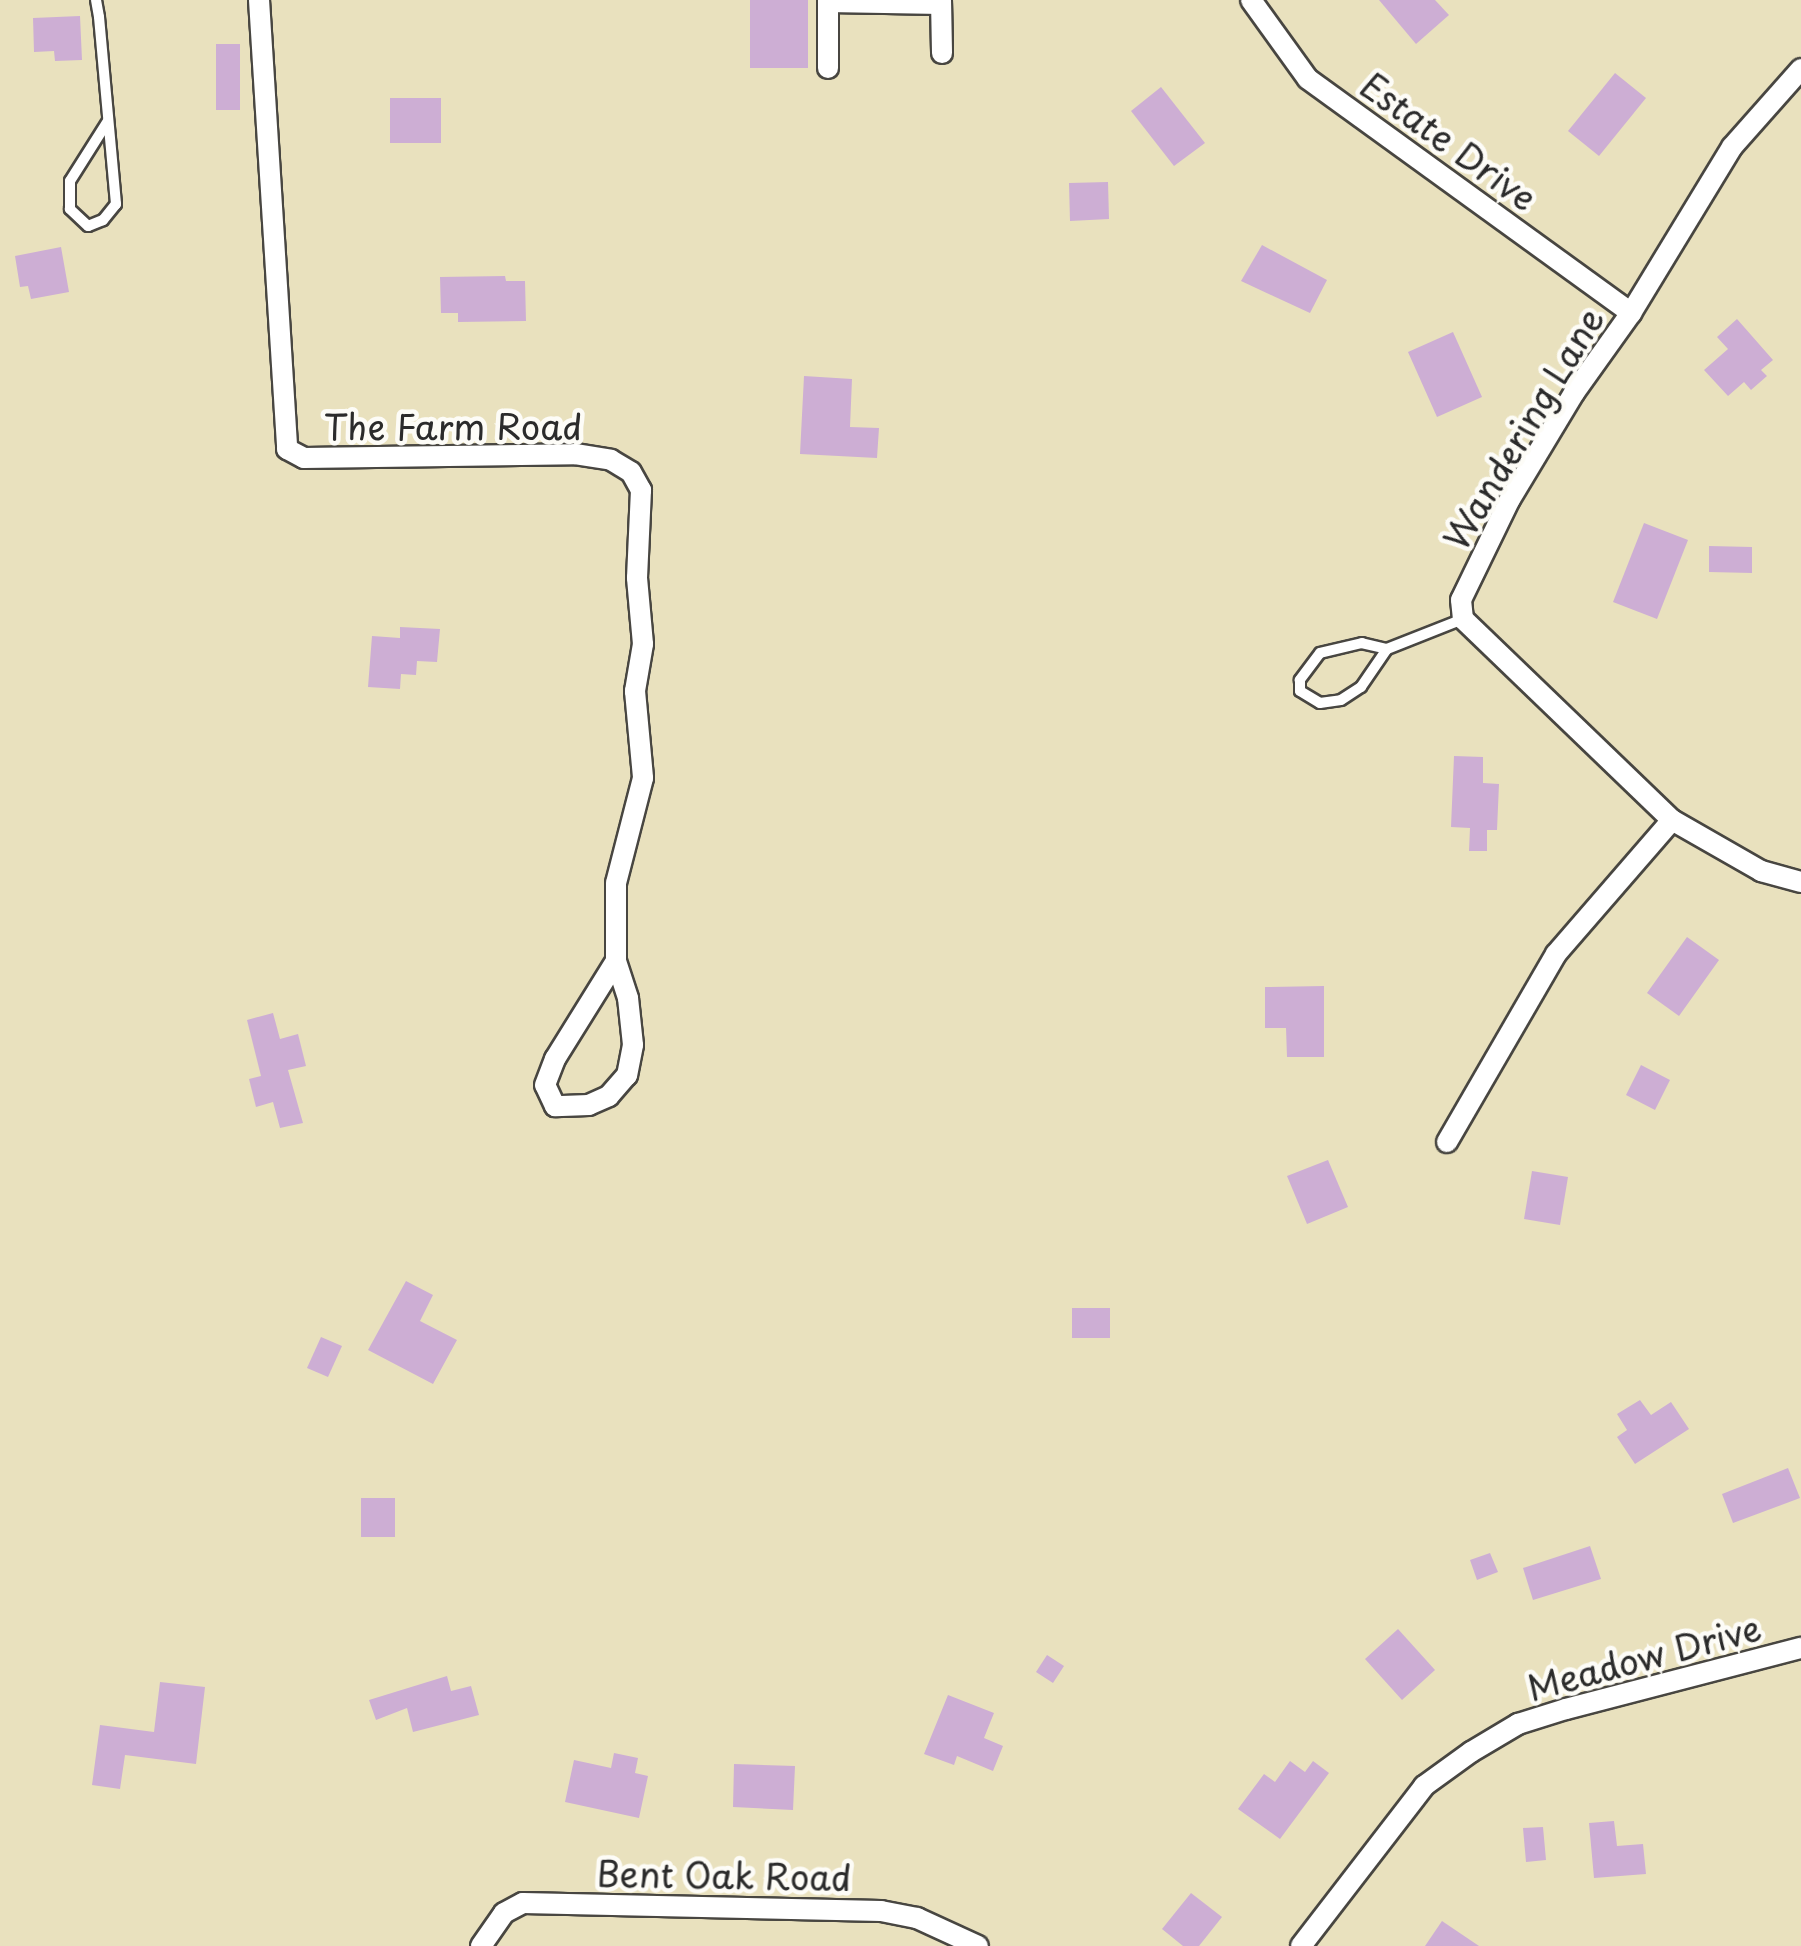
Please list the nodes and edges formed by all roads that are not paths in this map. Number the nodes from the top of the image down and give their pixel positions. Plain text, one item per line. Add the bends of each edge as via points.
1 (96, 0) edge
2 (259, 0) edge
3 (1251, 0) edge
4 (828, 1) edge
5 (941, 2) edge
6 (942, 52) dead end
7 (828, 68) dead end
8 (1801, 69) edge
9 (108, 122) junction
10 (1630, 312) junction
11 (1463, 619) junction
12 (1386, 649) junction
13 (1672, 820) junction
14 (1801, 882) edge
15 (616, 961) junction
16 (1447, 1142) dead end
17 (1801, 1648) edge
18 (481, 1946) edge
19 (978, 1946) edge
20 (1301, 1946) edge

1 - 9 lane
2 - 15 street, The Farm Road via 287,449 304,458 574,454 611,460 631,472 642,490 637,578 643,644 635,691 643,778 616,868
3 - 10 street, Estate Drive via 1308,79
4 - 5 street
4 - 7 street
5 - 6 street
8 - 10 street, Wandering Lane via 1732,147
9 - 9 lane via 70,181 70,209 88,226 116,204
10 - 11 street, Wandering Lane via 1510,499 1460,600
11 - 12 lane
11 - 13 street
12 - 12 lane via 1361,687 1342,700 1320,703 1300,691 1300,680 1320,654 1362,643
13 - 14 street via 1761,871
13 - 16 street via 1556,954
15 - 15 street, The Farm Road via 633,1045 627,1075 609,1096 589,1105 555,1106 545,1085 555,1060
17 - 20 street, Meadow Drive via 1566,1709 1486,1742 1424,1786
18 - 19 street, Bent Oak Road via 504,1913 523,1903 882,1912 917,1918

